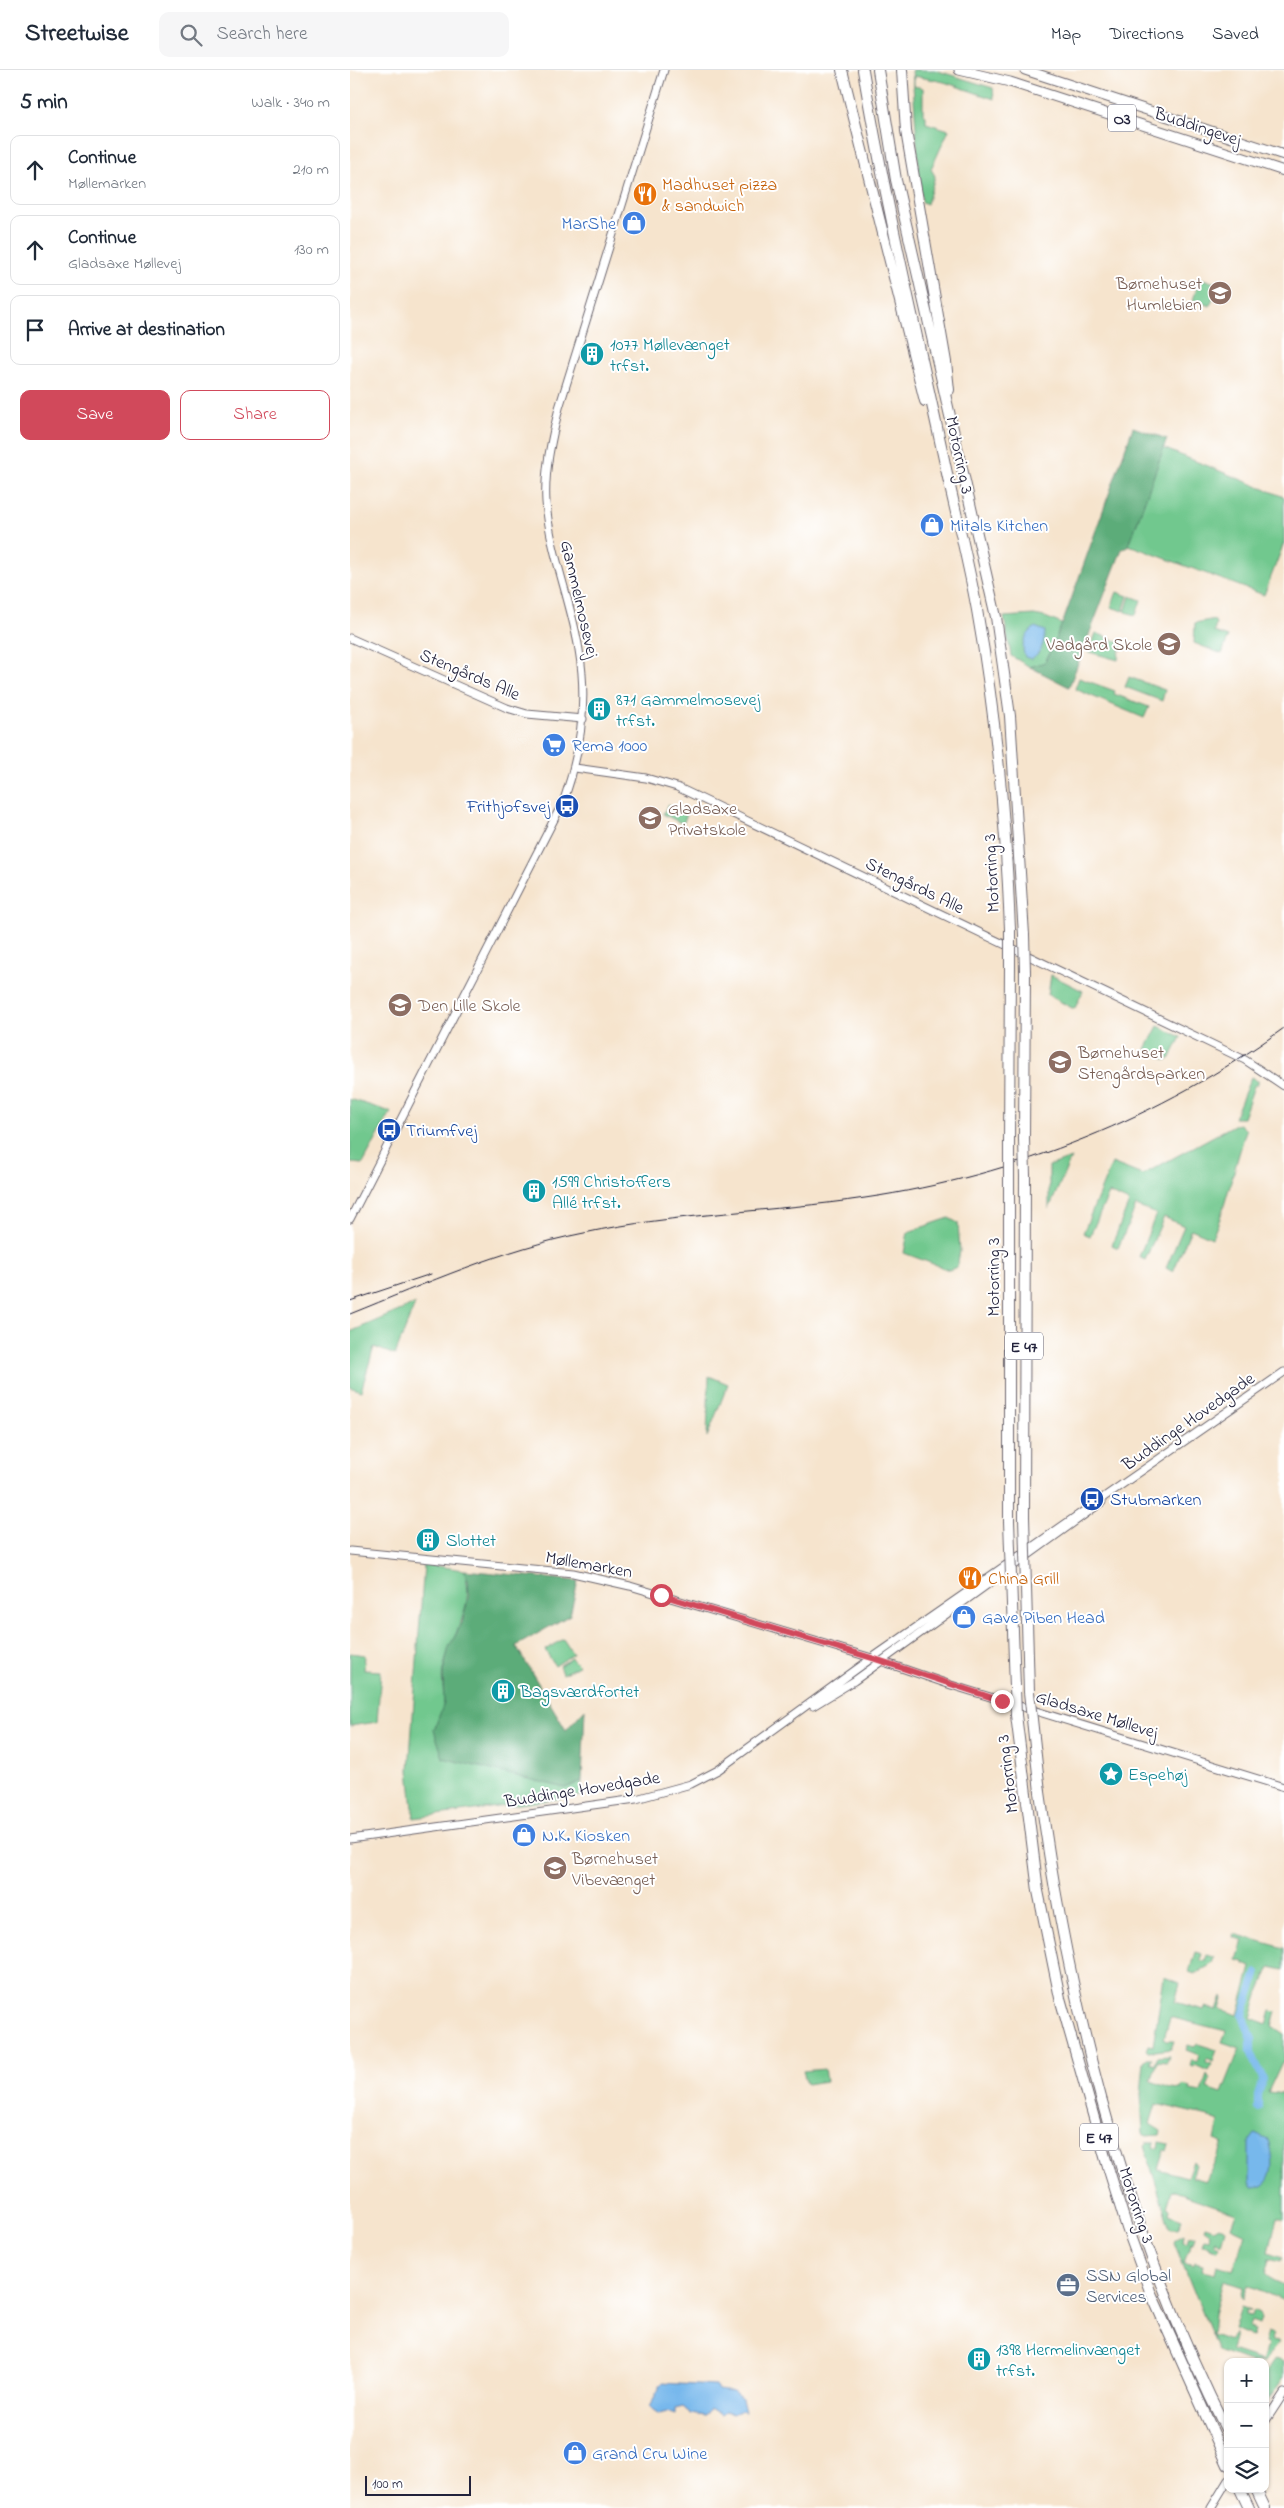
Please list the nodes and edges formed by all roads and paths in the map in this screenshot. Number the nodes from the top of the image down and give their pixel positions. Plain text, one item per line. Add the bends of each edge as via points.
1 (664, 70) edge
2 (842, 70) edge
3 (863, 70) edge
4 (878, 70) edge
5 (902, 70) edge
6 (959, 70) edge
7 (1025, 70) edge
8 (1284, 154) edge
9 (1284, 171) edge
10 (952, 428) junction
11 (944, 458) junction
12 (350, 638) edge
13 (583, 719) junction
14 (576, 768) junction
15 (1284, 1086) edge
16 (350, 1219) edge
17 (1284, 1372) edge
18 (1109, 1494) junction
19 (350, 1550) edge
20 (872, 1658) junction
21 (880, 1661) junction
22 (798, 1714) junction
23 (1284, 1787) edge
24 (350, 1840) edge
25 (1284, 2393) edge
26 (1269, 2416) edge
27 (1224, 2424) edge
28 (1224, 2456) edge
29 (1224, 2486) edge
30 (1242, 2493) edge
31 (1258, 2493) edge
32 (1210, 2508) edge
33 (1249, 2508) edge
34 (1266, 2508) edge

1 - 13 street, Gammelmosevej via 559,408 548,462 548,521 580,652
2 - 11 highway via 919,381
3 - 11 highway, Motorring 3 / E 47 via 878,160
4 - 10 highway, Motorring 3 / E 47 via 896,180
5 - 10 highway via 906,131 946,362
6 - 9 main road, Buddingevej / O3 via 1010,82
7 - 8 main road, Buddingevej / O3
10 - 27 highway, Motorring 3 / E 47, bridge via 996,616 1009,707 1019,824 1025,972 1024,1517 1029,1692 1040,1792 1067,1959 1119,2161 1164,2288
11 - 28 highway, Motorring 3 / E 47, bridge via 977,608 991,694 1005,834 1010,929 1009,1521 1016,1715 1038,1892 1060,1998 1127,2228 1150,2292
12 - 13 street, Stengårds Alle via 507,708 527,714
13 - 14 street, Gammelmosevej
14 - 15 street, Stengårds Alle via 646,778 677,787 1245,1060
14 - 16 street, Gammelmosevej via 564,800
17 - 18 street, Buddinge Hovedgade
18 - 20 street, Buddinge Hovedgade
18 - 21 street, Buddinge Hovedgade via 1089,1513
19 - 20 street, Møllemarken via 564,1572 602,1579
20 - 21 street, Gladsaxe Møllevej
20 - 22 street, Buddinge Hovedgade
21 - 22 street, Buddinge Hovedgade via 854,1681
21 - 23 street, Gladsaxe Møllevej
22 - 24 street, Buddinge Hovedgade via 718,1770 663,1793
25 - 26 street
29 - 32 street
30 - 33 highway
31 - 34 highway

